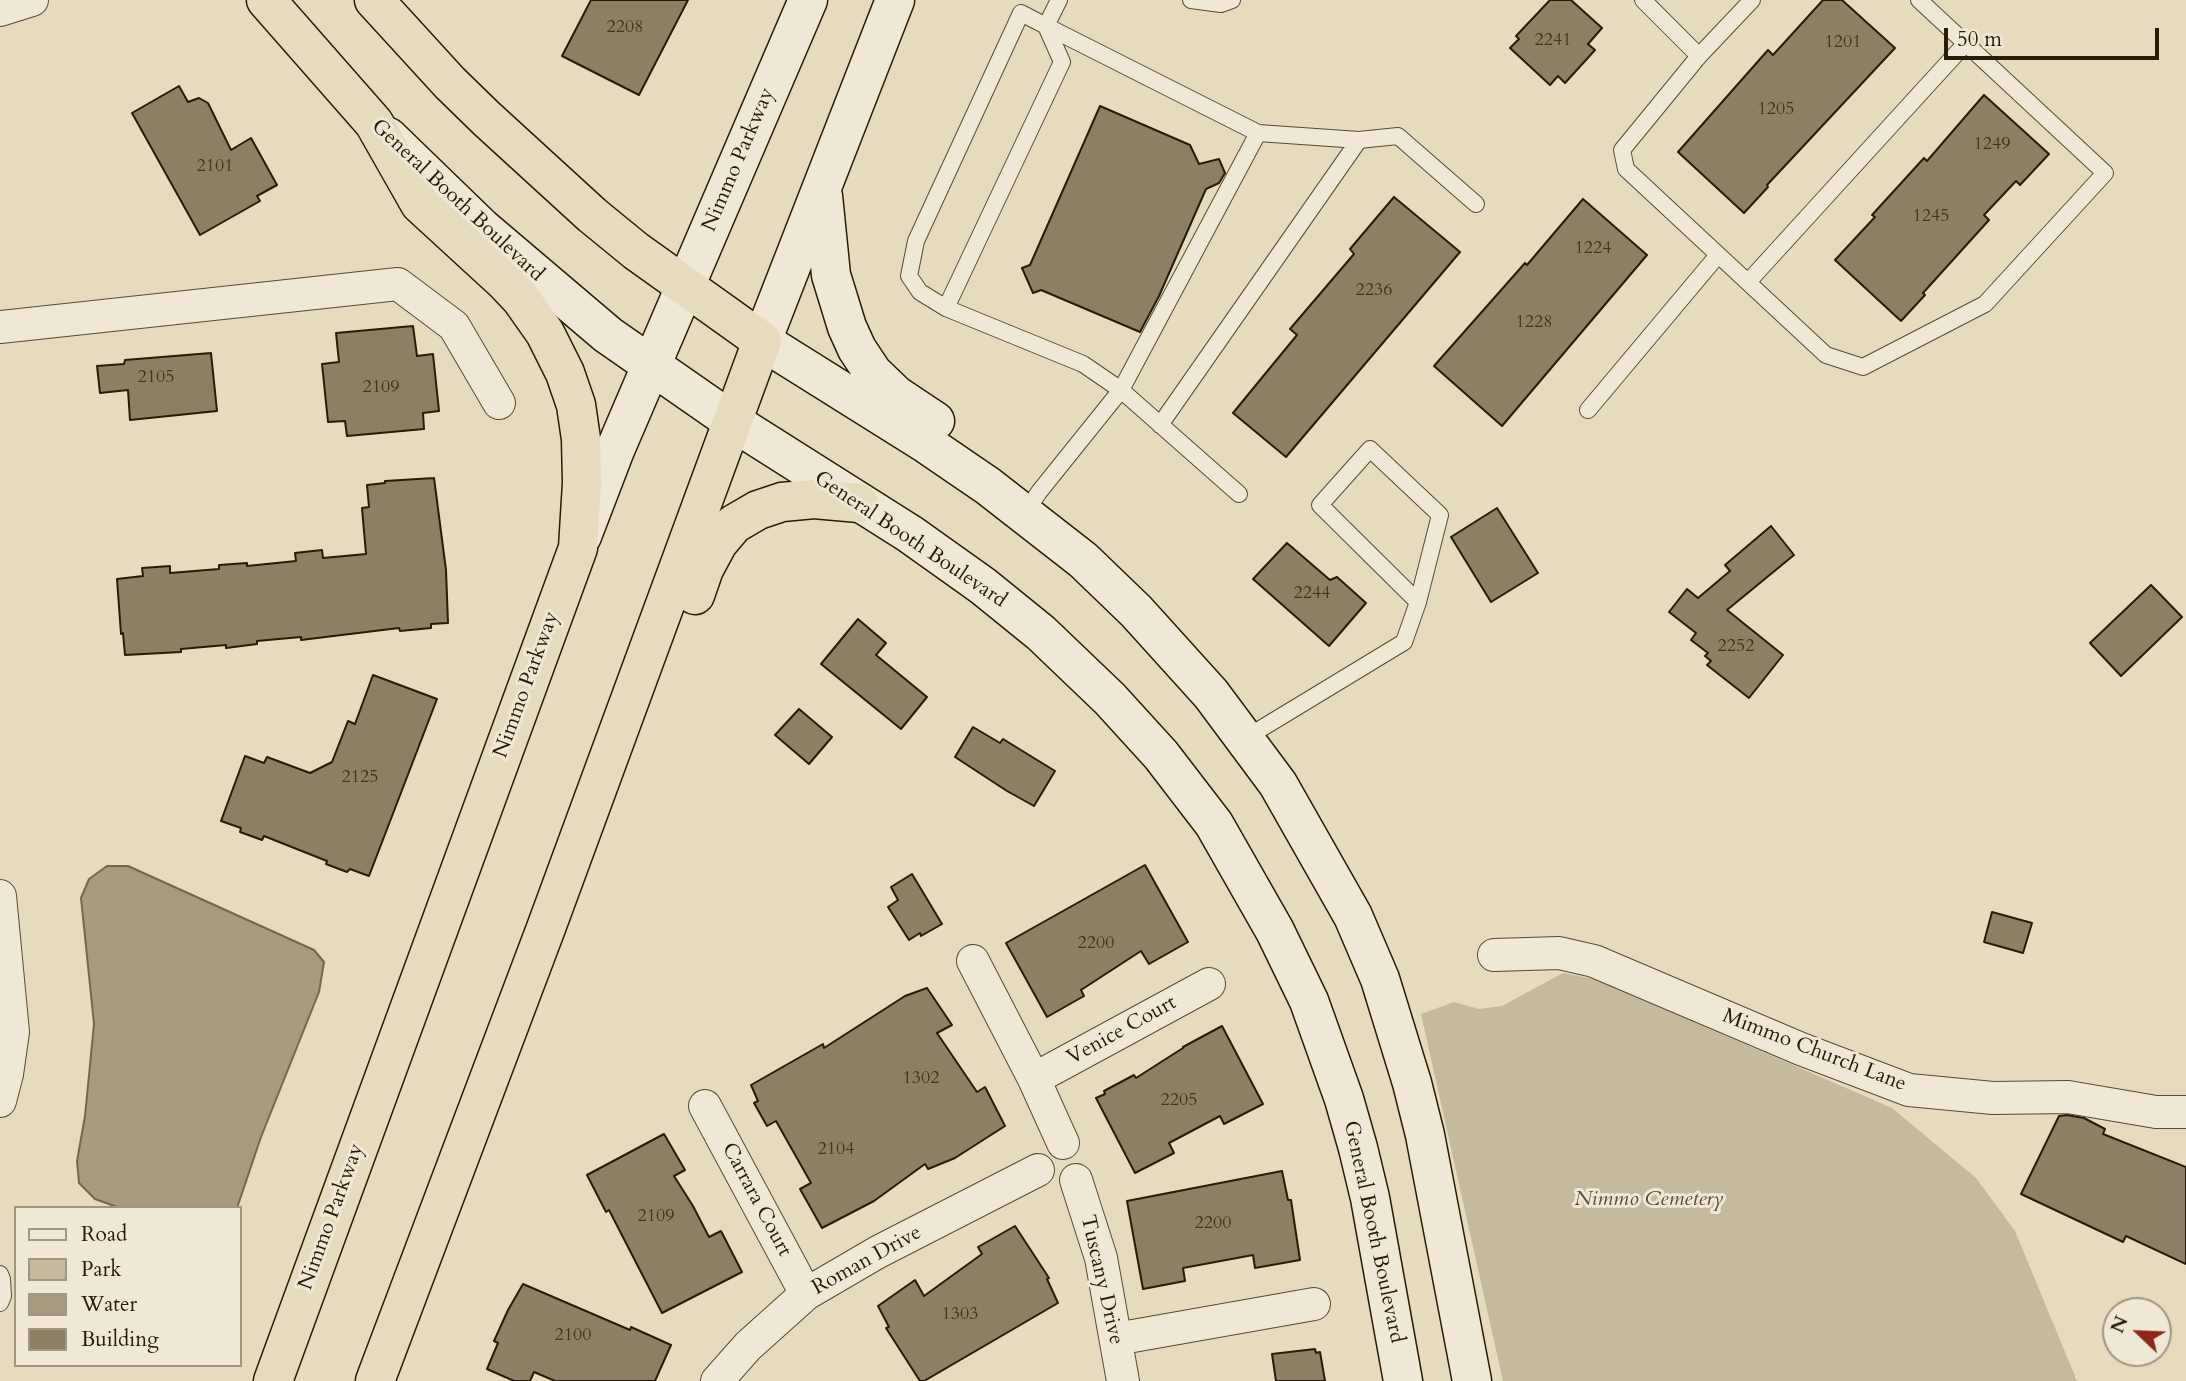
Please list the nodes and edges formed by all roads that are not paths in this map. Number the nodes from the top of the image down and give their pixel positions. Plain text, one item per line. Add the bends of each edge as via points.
1 (32, 0) edge
2 (266, 0) edge
3 (374, 0) edge
4 (808, 0) edge
5 (895, 0) edge
6 (1059, 0) edge
7 (1191, 0) edge
8 (1232, 0) edge
9 (1643, 0) edge
10 (1752, 0) edge
11 (1919, 0) edge
12 (0, 10) edge
13 (1046, 26) junction
14 (1966, 44) junction
15 (1699, 57) junction
16 (374, 123) junction
17 (1258, 133) junction
18 (1359, 140) junction
19 (822, 187) junction
20 (1476, 204) dead end
21 (1718, 255) junction
22 (1748, 282) junction
23 (685, 287) junction
24 (946, 308) junction
25 (0, 327) edge
26 (762, 341) junction
27 (652, 366) junction
28 (1121, 390) junction
29 (499, 403) dead end
30 (1588, 410) dead end
31 (733, 422) junction
32 (1160, 425) junction
33 (1239, 494) dead end
34 (859, 503) junction
35 (1032, 503) junction
36 (578, 548) junction
37 (1418, 602) junction
38 (1244, 738) junction
39 (0, 896) edge
40 (546, 928) junction
41 (1494, 955) dead end
42 (973, 961) dead end
43 (1209, 984) dead end
44 (1034, 1079) junction
45 (0, 1101) edge
46 (705, 1106) dead end
47 (2186, 1112) edge
48 (1063, 1143) junction
49 (1038, 1170) junction
50 (1076, 1180) junction
51 (0, 1274) edge
52 (806, 1294) junction
53 (0, 1303) edge
54 (1314, 1304) dead end
55 (1116, 1339) junction
56 (273, 1381) edge
57 (375, 1381) edge
58 (717, 1381) edge
59 (1123, 1381) edge
60 (1403, 1381) edge
61 (1472, 1381) edge

1 - 12 street
2 - 16 highway, General Booth Boulevard
3 - 23 highway via 524,155
4 - 23 main road, Nimmo Parkway
5 - 19 main road
6 - 13 lane
7 - 8 lane via 1221,4
9 - 15 lane
10 - 15 lane
11 - 14 lane
13 - 17 lane
13 - 24 lane via 1062,62
13 - 24 lane via 1021,13 916,241 909,276 920,292
14 - 22 lane
14 - 22 lane via 2105,173 2087,193 1985,304 1863,367 1826,355
15 - 21 lane via 1622,150 1626,169
16 - 27 main road, General Booth Boulevard via 537,276
16 - 36 highway via 421,204 521,299 565,373 581,439
17 - 18 lane
17 - 28 lane
18 - 20 lane via 1398,136
18 - 32 lane
19 - 26 main road
19 - 35 main road via 831,275 857,349 896,395
21 - 22 lane
21 - 30 lane
23 - 26 highway
23 - 27 main road, Nimmo Parkway
24 - 28 lane via 1083,364
25 - 29 street via 398,285 454,326
26 - 31 highway
26 - 35 main road via 928,445
27 - 31 main road, General Booth Boulevard
27 - 36 main road, Nimmo Parkway
28 - 32 lane
28 - 35 lane
31 - 34 main road, General Booth Boulevard
31 - 40 highway
32 - 33 lane
34 - 40 highway via 782,502 734,524 718,543 704,569 615,810
34 - 60 main road, General Booth Boulevard via 948,560 1041,633 1110,698 1214,824 1276,931 1328,1050 1370,1198
35 - 38 main road via 1104,550 1136,611
36 - 56 highway, Nimmo Parkway
37 - 37 lane via 1321,505 1370,449 1440,515
37 - 38 lane via 1404,642
38 - 61 main road via 1314,844 1380,979 1425,1135
39 - 45 street via 13,1032
40 - 57 highway
41 - 47 street, Mimmo Church Lane via 1559,953 1594,961 1909,1090 1993,1098 2068,1097
42 - 44 street
43 - 44 street, Venice Court
44 - 48 street
46 - 52 street, Carrara Court
48 - 49 street via 1043,1150
48 - 50 street via 1080,1154 1082,1168
49 - 50 street via 1045,1182 1057,1188
49 - 52 street, Roman Drive
50 - 55 street, Tuscany Drive via 1101,1258
51 - 53 lane
52 - 58 street, Roman Drive
54 - 55 street
55 - 59 street, Tuscany Drive

